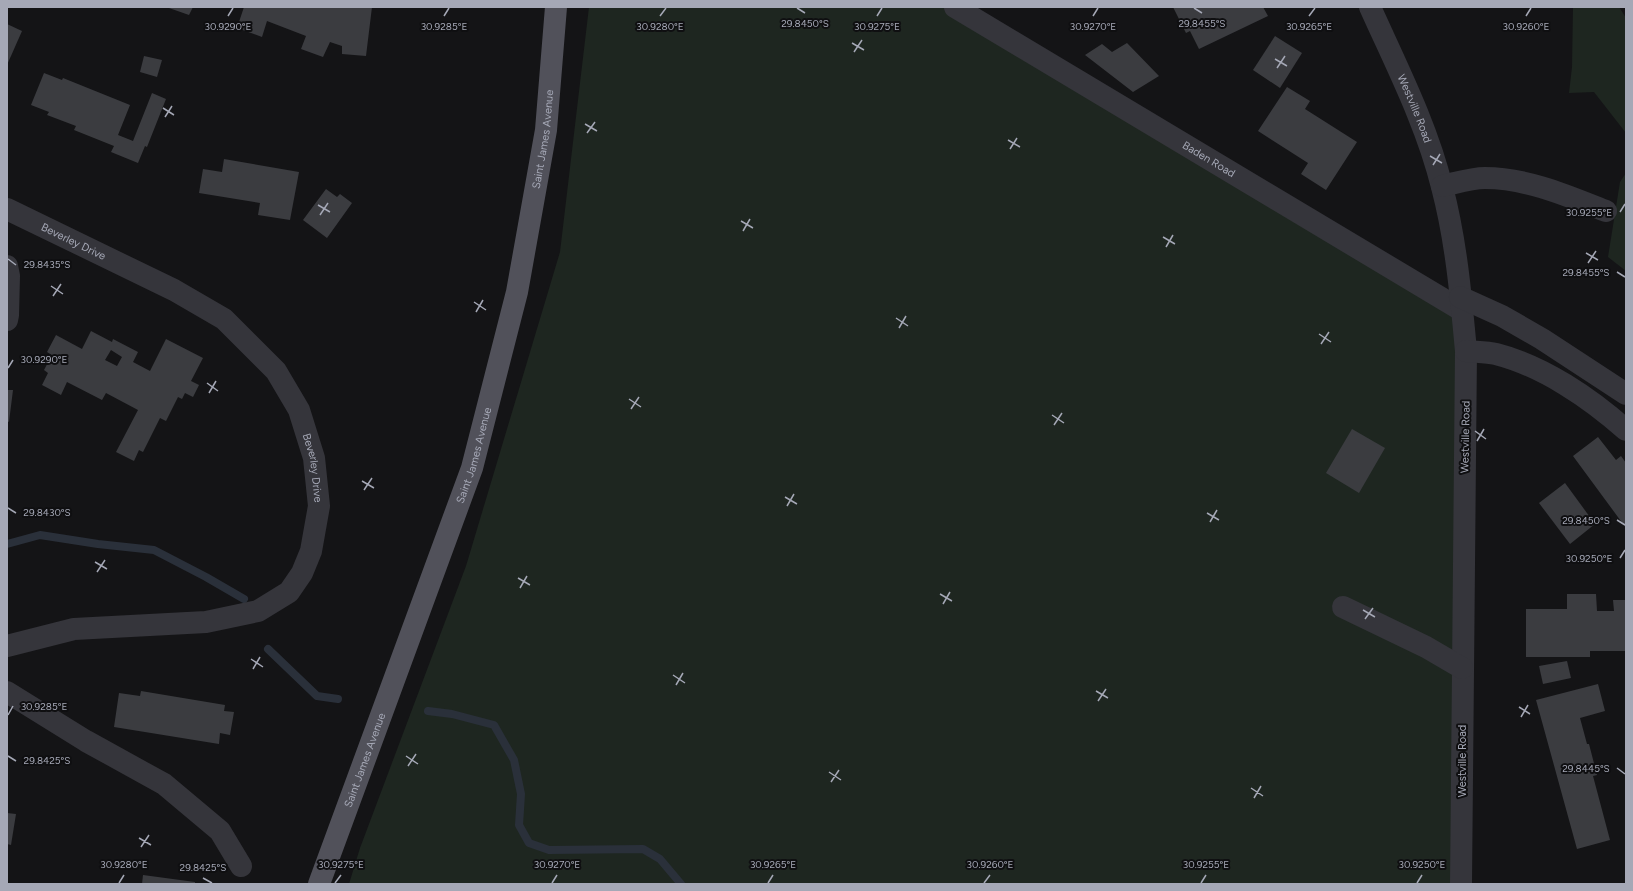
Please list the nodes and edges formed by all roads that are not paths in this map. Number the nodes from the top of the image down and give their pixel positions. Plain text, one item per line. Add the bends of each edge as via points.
1 (556, 7) edge
2 (955, 7) edge
3 (1370, 7) edge
4 (1442, 186) junction
5 (7, 209) edge
6 (1606, 211) dead end
7 (7, 266) edge
8 (1461, 304) junction
9 (7, 320) edge
10 (1466, 351) junction
11 (1626, 394) edge
12 (1626, 430) edge
13 (1343, 607) dead end
14 (7, 646) edge
15 (1462, 668) junction
16 (7, 692) edge
17 (241, 866) dead end
18 (319, 884) edge
19 (1461, 884) edge

1 - 18 main road, Saint James Avenue via 546,130 517,292 472,468
2 - 8 street, Baden Road
3 - 4 street, Westville Road via 1410,94
4 - 6 street via 1484,178 1511,181 1550,189
4 - 8 street, Westville Road via 1450,221
5 - 14 street, Beverley Drive via 174,290 224,319 276,371 298,410 314,458 319,506 311,551 302,573 289,592 258,611 206,622 74,629
7 - 9 street
8 - 10 street, Westville Road
8 - 11 street, Baden Road via 1502,316
10 - 12 street via 1496,354 1535,367 1575,392
10 - 15 street, Westville Road
13 - 15 street via 1426,647
15 - 19 street, Westville Road
16 - 17 street via 86,741 164,784 220,831

